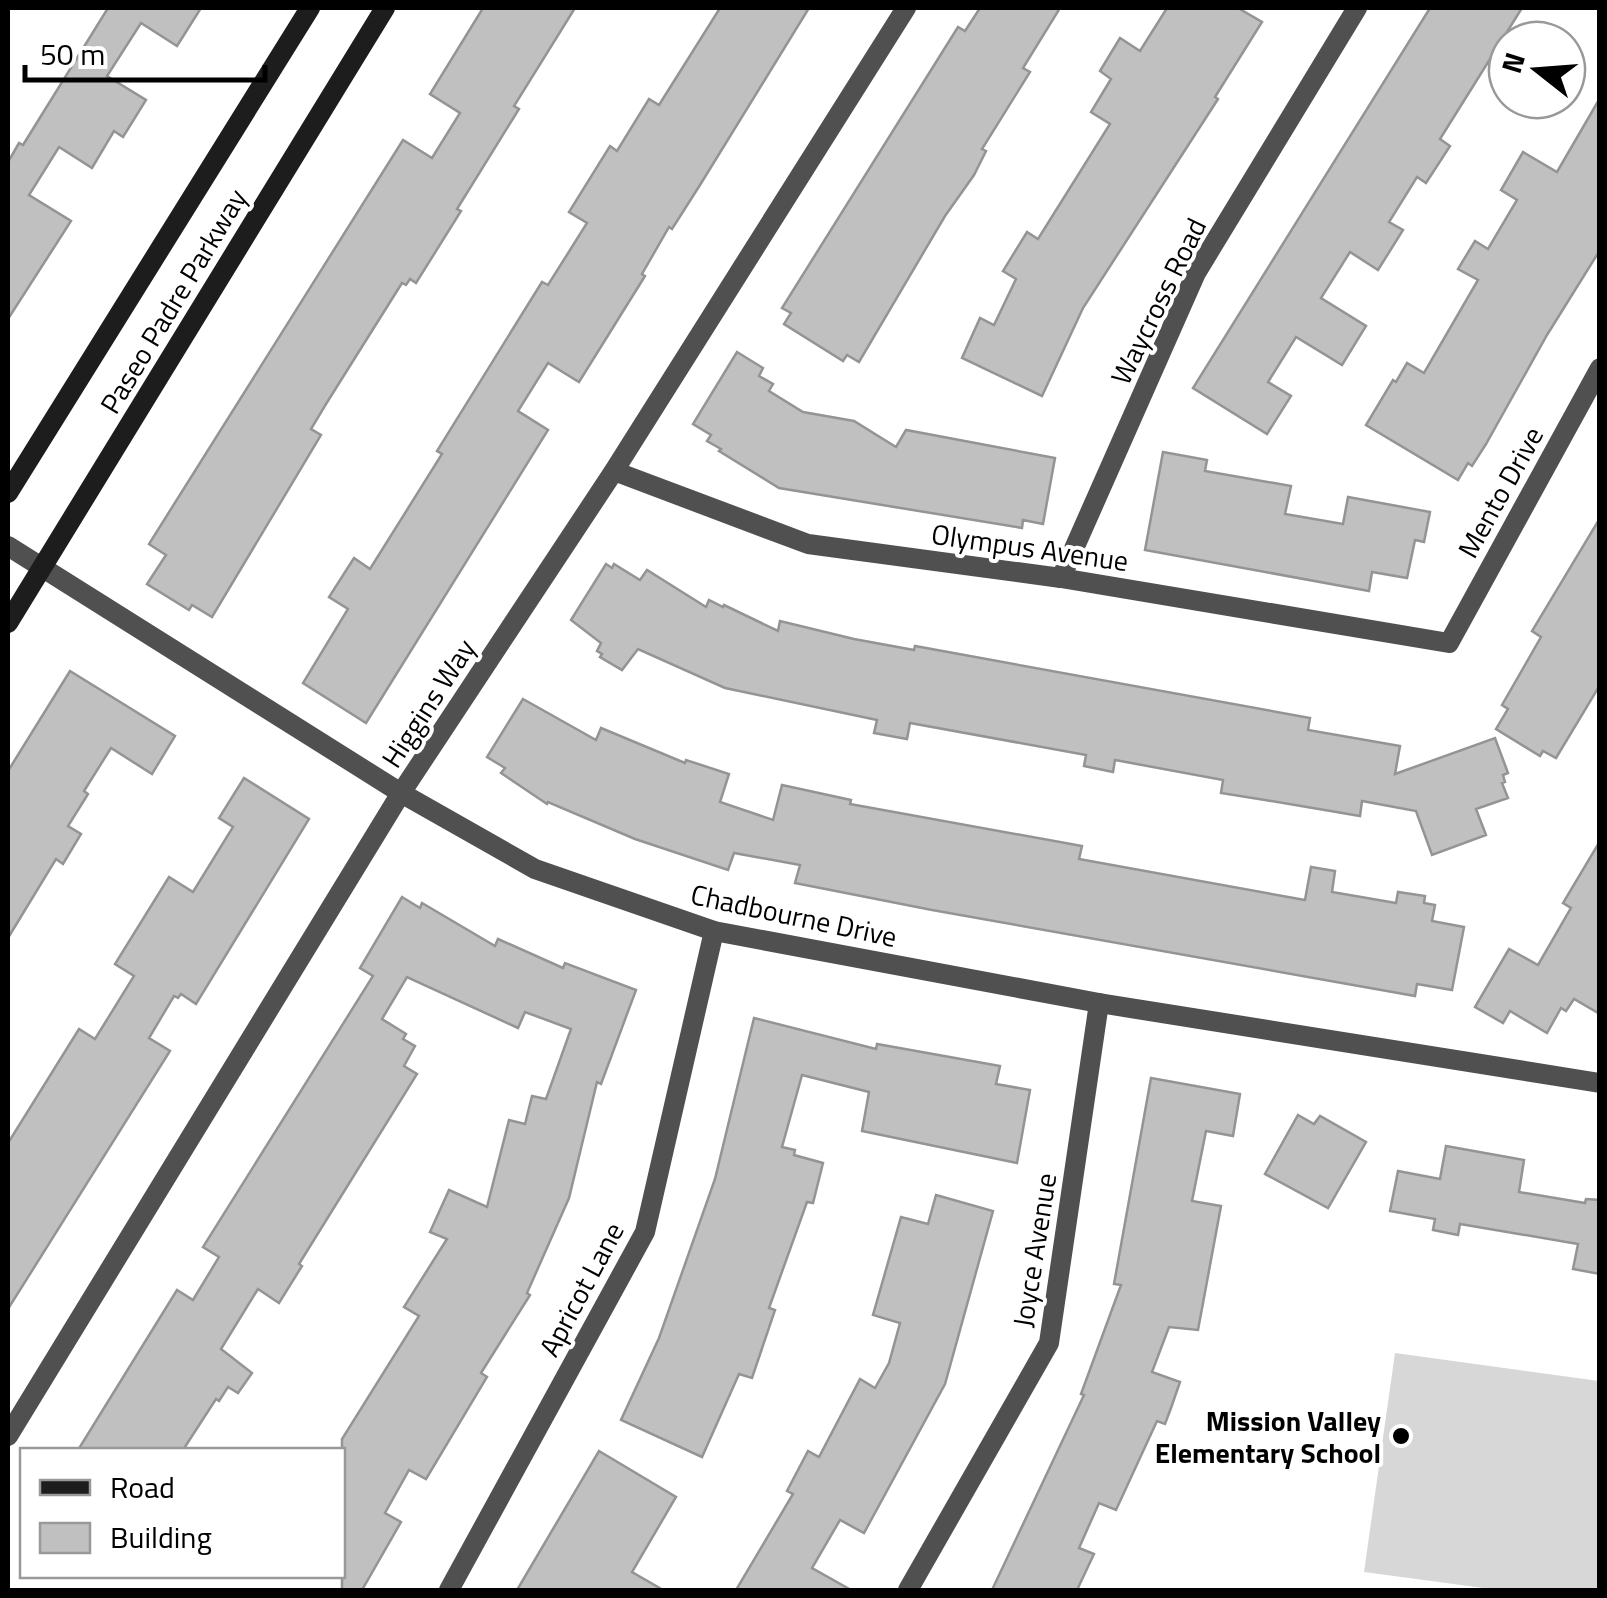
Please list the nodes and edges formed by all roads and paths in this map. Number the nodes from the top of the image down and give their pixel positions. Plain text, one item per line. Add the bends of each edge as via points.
1 (310, 8) edge
2 (385, 8) edge
3 (906, 8) edge
4 (1357, 8) edge
5 (1600, 368) edge
6 (614, 472) junction
7 (8, 493) edge
8 (8, 546) edge
9 (42, 568) junction
10 (1060, 578) junction
11 (8, 623) edge
12 (1449, 643) joint
13 (401, 793) junction
14 (714, 931) junction
15 (1099, 1003) junction
16 (1600, 1082) edge
17 (8, 1436) edge
18 (449, 1590) edge
19 (908, 1590) edge

1 - 7 main road, Paseo Padre Parkway
2 - 9 main road, Paseo Padre Parkway
3 - 6 street, Higgins Way
4 - 10 street, Waycross Road via 1196,273
5 - 12 street, Mento Drive
6 - 10 street, Olympus Avenue via 808,544
6 - 13 street, Higgins Way
8 - 9 street, Chadbourne Drive
9 - 11 main road, Paseo Padre Parkway
9 - 13 street, Chadbourne Drive
10 - 12 street, Olympus Avenue
13 - 14 street, Chadbourne Drive via 534,869
13 - 17 street, Higgins Way
14 - 15 street, Chadbourne Drive
14 - 18 street, Apricot Lane via 645,1232
15 - 16 street, Chadbourne Drive
15 - 19 street, Joyce Avenue via 1049,1344

